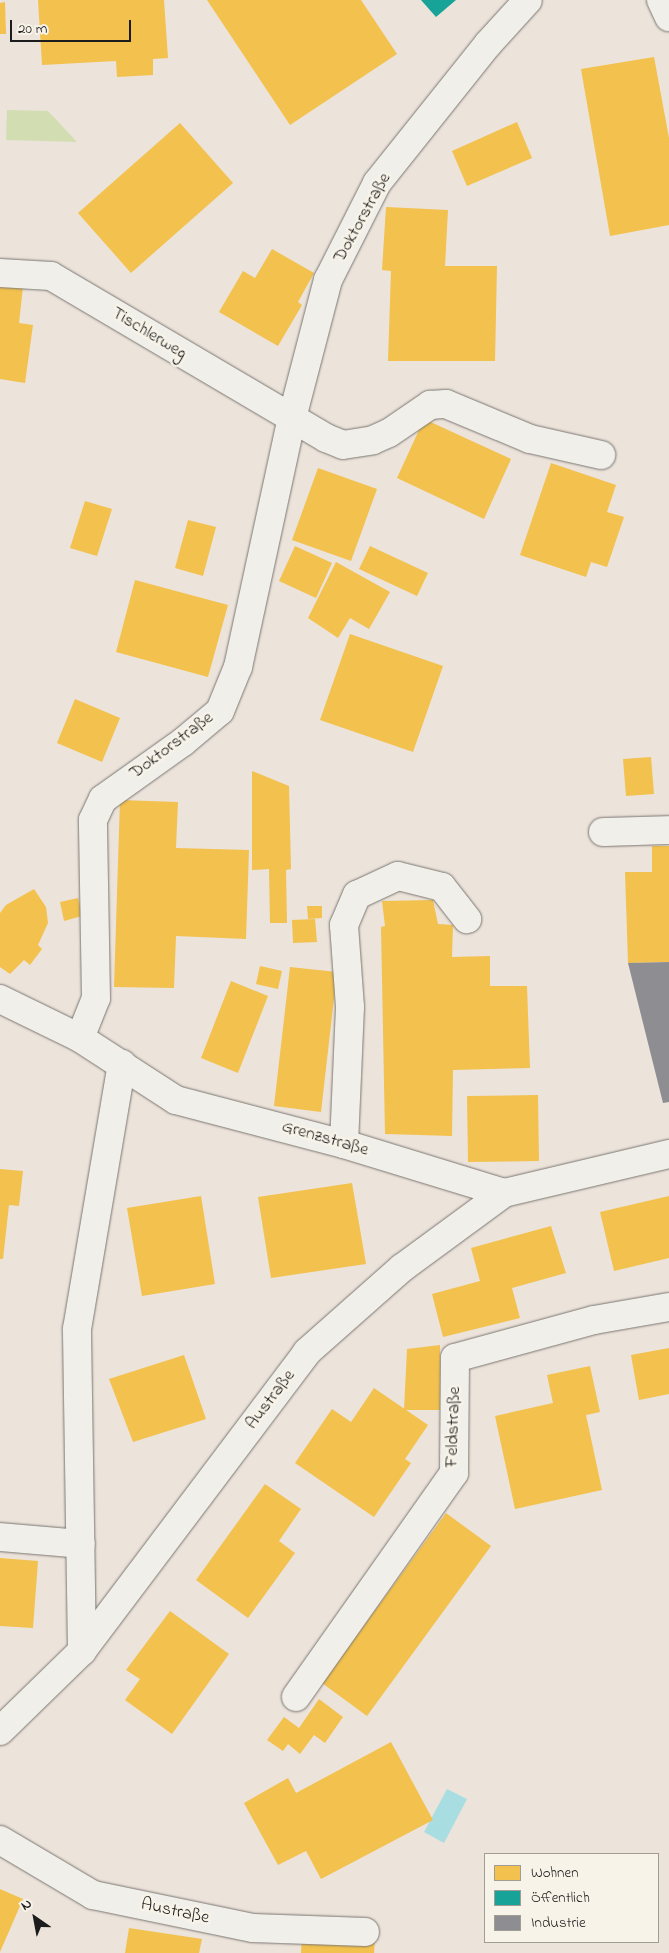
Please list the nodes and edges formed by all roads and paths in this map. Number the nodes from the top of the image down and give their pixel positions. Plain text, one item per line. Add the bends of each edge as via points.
1 (528, 0) edge
2 (661, 0) edge
3 (669, 16) edge
4 (0, 273) edge
5 (292, 418) junction
6 (601, 456) dead end
7 (669, 830) edge
8 (603, 832) dead end
9 (467, 918) dead end
10 (0, 999) edge
11 (80, 1038) junction
12 (122, 1064) junction
13 (344, 1144) junction
14 (669, 1154) edge
15 (504, 1193) junction
16 (669, 1307) edge
17 (0, 1537) edge
18 (80, 1544) junction
19 (82, 1652) junction
20 (296, 1697) dead end
21 (0, 1731) edge
22 (0, 1840) edge
23 (365, 1932) dead end

1 - 5 street, Doktorstraße via 488,44 378,184 328,280
2 - 3 street
4 - 5 street, Tischlerweg via 51,276
5 - 6 street via 343,445 356,444 389,434 430,405 446,404 530,439
5 - 11 street, Doktorstraße via 238,667 220,711 183,742 103,799 94,820 96,998
7 - 8 street
9 - 13 street via 442,888 398,876 357,895 344,925 350,1007
10 - 11 street, Grenzstraße
11 - 12 street, Grenzstraße
12 - 13 street, Grenzstraße via 176,1100
12 - 18 street via 77,1329
13 - 15 street, Grenzstraße
14 - 15 street
15 - 19 street, Austraße via 402,1268 307,1352
16 - 20 street, Feldstraße via 594,1320 455,1358 454,1473
17 - 18 street
18 - 19 street
19 - 21 street, Austraße
22 - 23 street, Austraße via 93,1895 253,1928

